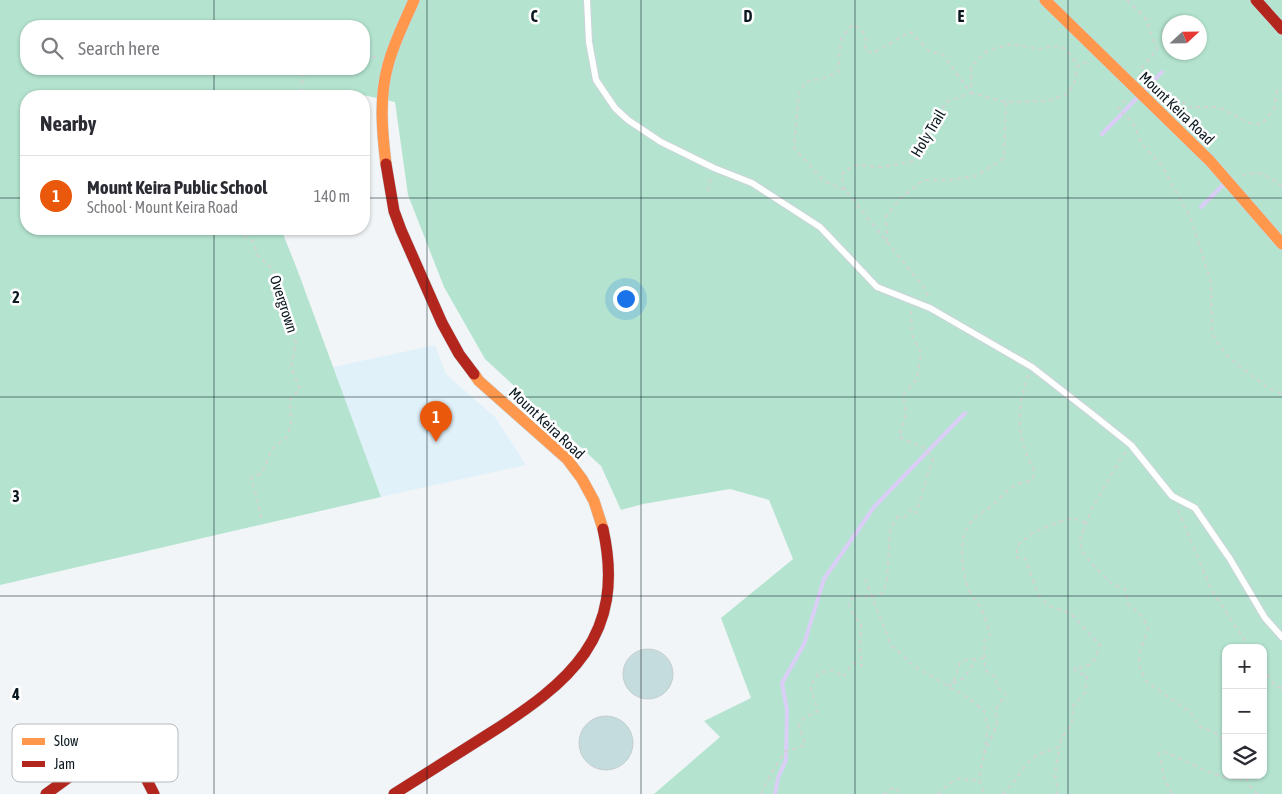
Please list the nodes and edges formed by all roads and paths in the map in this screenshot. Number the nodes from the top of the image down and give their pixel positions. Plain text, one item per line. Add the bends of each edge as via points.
1 (414, 0) edge
2 (587, 0) edge
3 (1045, 0) edge
4 (1127, 0) edge
5 (1256, 0) edge
6 (1282, 29) edge
7 (1102, 55) junction
8 (1078, 66) junction
9 (303, 75) edge
10 (1282, 88) edge
11 (301, 90) edge
12 (971, 93) junction
13 (1142, 95) junction
14 (1006, 102) junction
15 (714, 168) junction
16 (1227, 180) junction
17 (1282, 187) edge
18 (845, 190) junction
19 (708, 191) dead end
20 (242, 235) edge
21 (887, 243) junction
22 (1282, 244) edge
23 (910, 300) junction
24 (930, 308) junction
25 (1032, 367) junction
26 (1282, 394) edge
27 (1131, 445) junction
28 (1172, 496) junction
29 (261, 518) dead end
30 (1086, 523) junction
31 (865, 579) dead end
32 (872, 597) junction
33 (1282, 637) edge
34 (1247, 644) edge
35 (984, 658) junction
36 (976, 660) junction
37 (1267, 674) edge
38 (953, 683) junction
39 (948, 686) junction
40 (1282, 689) edge
41 (1222, 739) edge
42 (1059, 747) junction
43 (984, 754) junction
44 (1222, 776) edge
45 (979, 778) junction
46 (1247, 779) edge
47 (62, 782) edge
48 (148, 782) edge
49 (46, 794) edge
50 (154, 794) edge
51 (394, 794) edge
52 (761, 794) edge
53 (883, 794) edge
54 (902, 794) edge
55 (938, 794) edge
56 (984, 794) edge
57 (1002, 794) edge
58 (1056, 794) edge
59 (1172, 794) edge
60 (1258, 794) edge

1 - 51 main road, Mount Keira Road via 391,56 384,85 384,142 394,212 468,369 566,458 587,487 600,514 610,565 605,606 591,644 563,679 528,709
2 - 15 lane via 589,42 596,80 615,108 661,142
3 - 7 main road, Mount Keira Road
4 - 13 path via 1146,19 1158,50 1143,66
5 - 6 main road
7 - 8 path
7 - 13 main road, Mount Keira Road
8 - 12 path via 1066,49 1059,46 1038,50 1011,44 987,51 971,66
8 - 14 path via 1069,93 1047,101
9 - 11 path
10 - 13 path via 1278,91 1274,109 1262,124 1249,123 1218,107 1189,107 1174,96
12 - 14 path
12 - 18 path, Holy Trail via 946,102 914,161 882,167 854,165 841,175
12 - 18 path via 943,55 929,52 910,32 873,53 864,50 866,35 853,24 841,39 838,72 805,82 799,93 794,148 824,181
13 - 16 main road, Mount Keira Road
13 - 26 path via 1118,109 1133,122 1142,144 1162,166 1191,219 1211,282 1212,334 1228,357 1268,388
14 - 21 path via 1004,158 976,176 923,180 886,216
15 - 19 path
15 - 23 lane via 752,183 820,227 877,286
16 - 17 path via 1249,173 1262,173
16 - 22 main road, Mount Keira Road
18 - 21 path
20 - 29 path, Overgrown via 254,242 258,256 274,270 290,316 296,344 290,367 300,388 290,399 291,425 286,438 272,449 262,473 251,478
21 - 24 path via 926,290
23 - 24 lane
23 - 32 path via 912,335 921,352 917,379 903,395 906,413 899,437 924,448 934,458 916,513 911,509 905,517 897,517 890,530 887,580 882,594
24 - 25 lane
25 - 27 lane
25 - 35 path via 1018,414 1026,457 1034,470 1032,481 1014,484 974,517 967,527 963,543 963,574 983,612 990,635 984,641
27 - 28 lane
27 - 30 path
28 - 33 lane via 1195,508 1265,618
28 - 34 path via 1211,589
30 - 41 path via 1080,539 1081,550 1112,584 1125,589 1128,604 1143,617 1148,629 1139,653 1139,665 1146,681 1191,713 1200,727
30 - 42 path via 1073,518 1032,533 1018,545 1016,556 1026,559 1038,595 1051,607 1070,614 1100,645 1095,660 1074,669 1087,675 1085,693 1073,706 1072,724
31 - 32 path
32 - 39 path via 891,646 914,666
32 - 52 path via 853,596 849,604 861,624 862,666 853,664 843,677 833,670 819,673 810,686 818,711 798,725 805,745 785,752
35 - 36 path
35 - 43 path via 985,670 996,677 997,687 1006,694 996,709 997,725
36 - 38 path via 964,678
36 - 38 path via 960,662
37 - 40 path
38 - 39 path
39 - 43 path via 984,711 988,727
42 - 57 path via 1035,756
42 - 58 path
43 - 45 path
44 - 59 path via 1165,752 1159,753 1164,778
45 - 55 path via 972,781 960,778
45 - 56 path
46 - 60 path
47 - 49 main road
48 - 50 main road
53 - 54 path via 894,788

